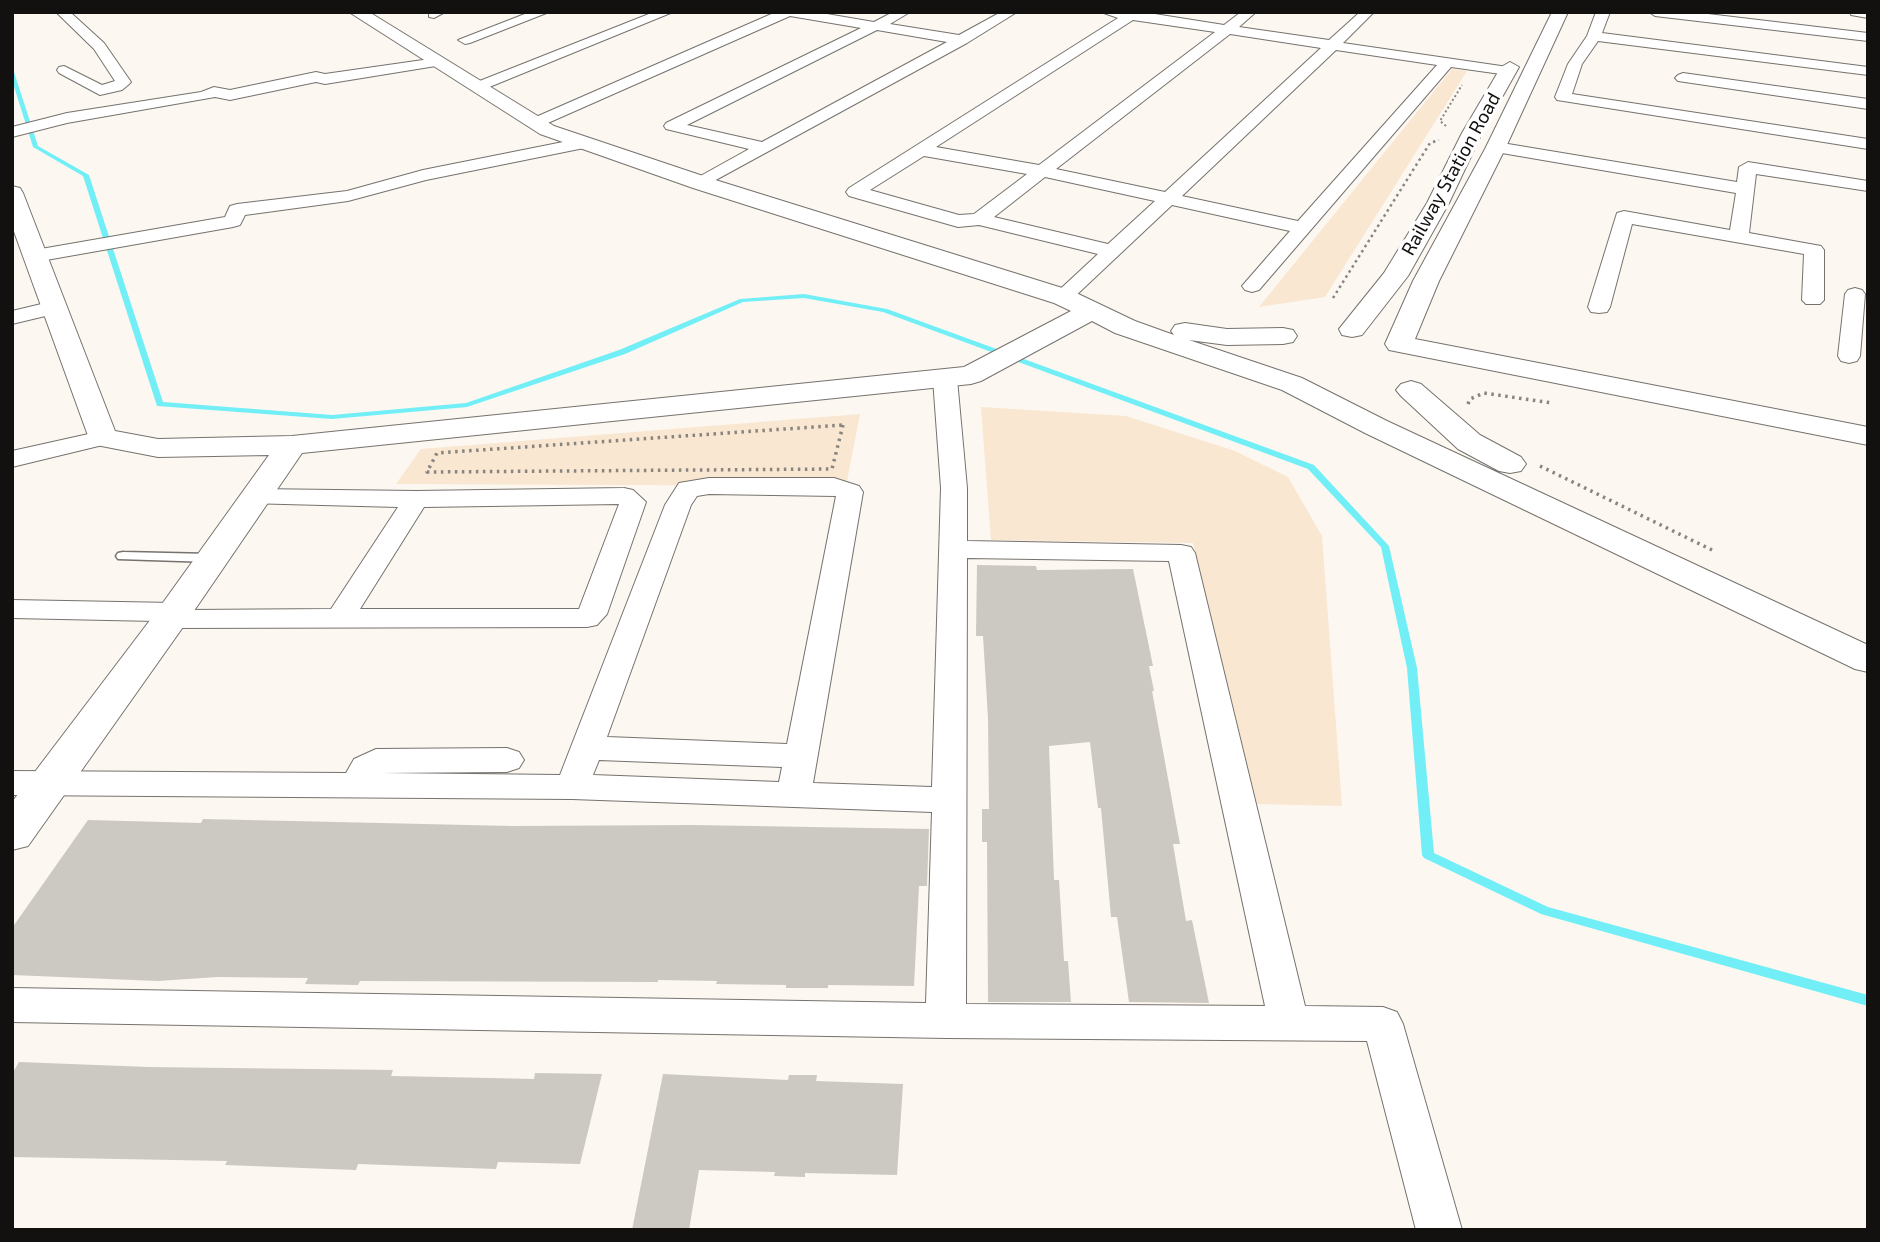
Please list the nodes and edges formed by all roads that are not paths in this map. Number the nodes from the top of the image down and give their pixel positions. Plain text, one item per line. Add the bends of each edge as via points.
1 (62, 12) edge
2 (357, 12) edge
3 (544, 12) edge
4 (667, 12) edge
5 (788, 12) edge
6 (904, 12) edge
7 (1011, 12) edge
8 (1107, 12) edge
9 (1250, 12) edge
10 (1368, 12) edge
11 (1540, 12) edge
12 (1560, 12) edge
13 (1603, 12) edge
14 (1655, 12) edge
15 (1856, 12) edge
16 (1868, 13) edge
17 (1133, 14) edge
18 (876, 26) junction
19 (1228, 30) junction
20 (1594, 36) junction
21 (465, 40) dead end
22 (962, 40) junction
23 (1866, 42) edge
24 (1332, 46) junction
25 (437, 62) junction
26 (1447, 63) junction
27 (64, 70) dead end
28 (1508, 71) junction
29 (1868, 71) edge
30 (1683, 78) dead end
31 (477, 87) junction
32 (1868, 104) edge
33 (535, 123) junction
34 (12, 132) edge
35 (583, 143) junction
36 (1868, 144) edge
37 (1496, 147) junction
38 (765, 148) junction
39 (921, 150) junction
40 (1043, 171) junction
41 (701, 183) junction
42 (1868, 186) edge
43 (1745, 189) junction
44 (12, 193) edge
45 (1168, 199) junction
46 (979, 219) junction
47 (1303, 228) junction
48 (1739, 237) junction
49 (1112, 251) junction
50 (35, 256) junction
51 (1252, 286) dead end
52 (1861, 295) edge
53 (1063, 297) junction
54 (54, 307) junction
55 (1600, 307) dead end
56 (1089, 312) junction
57 (12, 318) edge
58 (1352, 329) junction
59 (1304, 331) junction
60 (1399, 344) junction
61 (1849, 356) dead end
62 (945, 379) junction
63 (1292, 384) junction
64 (1399, 389) junction
65 (1868, 436) edge
66 (102, 438) junction
67 (292, 444) junction
68 (1868, 450) edge
69 (12, 459) edge
70 (256, 497) junction
71 (416, 499) junction
72 (954, 549) junction
73 (123, 556) dead end
74 (213, 558) junction
75 (12, 609) edge
76 (172, 616) junction
77 (340, 618) junction
78 (1868, 635) edge
79 (1868, 660) edge
80 (586, 748) junction
81 (802, 756) junction
82 (507, 760) dead end
83 (12, 783) edge
84 (50, 784) junction
85 (356, 785) junction
86 (572, 787) junction
87 (794, 794) junction
88 (950, 800) junction
89 (12, 835) edge
90 (12, 1005) edge
91 (946, 1021) junction
92 (1289, 1022) junction
93 (1438, 1230) edge

1 - 27 street via 99,46 123,82 100,90
2 - 25 street
3 - 21 street
4 - 31 street
5 - 18 street
5 - 33 street
6 - 18 street
7 - 22 street
8 - 17 street
9 - 19 street
10 - 24 street
11 - 28 street, Railway Station Road
12 - 37 street, Railway Station Road
13 - 20 street
14 - 23 street
15 - 16 street
17 - 19 street
17 - 39 street
18 - 22 street
18 - 38 street via 672,126
19 - 24 street
19 - 40 street
20 - 29 street
20 - 36 street via 1563,97
22 - 38 street
24 - 26 street
24 - 45 street
25 - 31 street
25 - 34 street via 316,77 230,95 214,92 68,117
26 - 28 street
26 - 47 street
28 - 58 street, Railway Station Road via 1395,276
30 - 32 street
31 - 33 street
33 - 35 street
35 - 41 street
35 - 50 street via 423,175 348,196 237,210 233,221
37 - 43 street
37 - 60 street, Railway Station Road via 1426,281
38 - 41 street
39 - 40 street
39 - 46 street via 855,192 958,222
40 - 45 street
40 - 46 street
41 - 53 street
42 - 43 street via 1748,167
43 - 48 street
44 - 50 street
45 - 47 street
45 - 49 street
46 - 49 street
47 - 51 street
48 - 52 street via 1814,250 1813,293
48 - 55 street via 1624,217
49 - 53 street
50 - 54 street
52 - 61 street
53 - 56 street
54 - 57 street
54 - 66 street
56 - 59 street via 1227,337
56 - 62 street via 971,376
56 - 63 street
58 - 59 street
58 - 60 street
59 - 63 street via 1273,344 1268,353 1278,374
60 - 64 street via 1411,352
60 - 65 street
62 - 67 street
62 - 72 street
63 - 64 street via 1332,397
63 - 79 street
64 - 68 street via 1500,380
64 - 78 street via 1485,452
66 - 67 street via 158,448
66 - 69 street
67 - 70 street
70 - 71 street
70 - 74 street
71 - 77 street
71 - 77 street via 624,496 633,502 587,618
72 - 88 street
72 - 92 street via 1181,552
73 - 74 lane
74 - 76 street
75 - 76 street
76 - 77 street
76 - 84 street
80 - 81 street
80 - 81 street via 688,489 709,485 834,486 850,492
80 - 86 street
81 - 87 street
82 - 85 street via 376,761
83 - 84 street
84 - 85 street
84 - 89 street
85 - 86 street
86 - 87 street
87 - 88 street
88 - 91 street
90 - 91 street
91 - 92 street
92 - 93 street via 1383,1024

